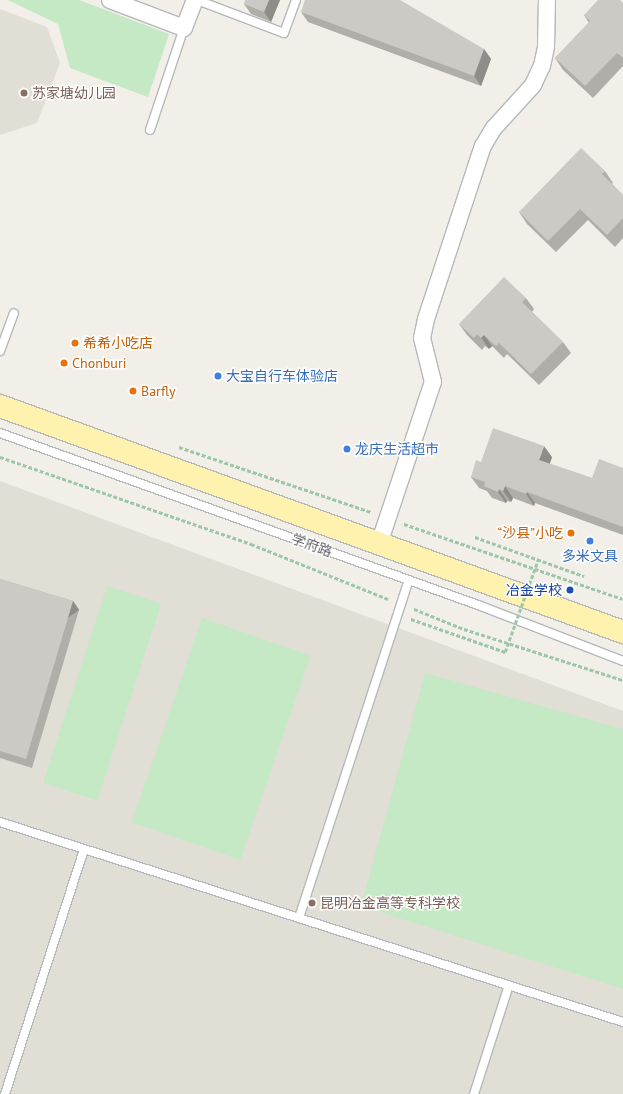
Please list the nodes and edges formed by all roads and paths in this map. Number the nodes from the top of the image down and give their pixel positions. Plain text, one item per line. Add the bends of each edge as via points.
1 (110, 0) edge
2 (196, 0) edge
3 (296, 0) edge
4 (547, 0) edge
5 (184, 28) junction
6 (150, 130) dead end
7 (14, 313) dead end
8 (0, 351) edge
9 (0, 406) edge
10 (0, 433) edge
11 (178, 446) dead end
12 (0, 457) edge
13 (387, 518) junction
14 (475, 537) dead end
15 (378, 544) junction
16 (538, 560) junction
17 (584, 576) dead end
18 (409, 580) junction
19 (623, 600) edge
20 (401, 604) junction
21 (418, 621) dead end
22 (623, 632) edge
23 (623, 661) edge
24 (623, 680) edge
25 (0, 822) edge
26 (84, 849) junction
27 (299, 918) junction
28 (509, 985) junction
29 (623, 1022) edge
30 (5, 1094) edge
31 (474, 1094) edge

1 - 5 street
2 - 3 lane via 284,33
2 - 5 street
4 - 13 street via 546,47 542,66 533,85 494,128 483,146 426,318 422,338 433,382
5 - 6 lane
7 - 8 lane
9 - 15 main road, 学府路
10 - 18 lane, 学府路
11 - 13 path
12 - 20 path via 251,544
13 - 15 street
13 - 19 path
14 - 16 path
15 - 22 main road, 学府路
16 - 17 path
16 - 21 path, bridge via 505,652
18 - 20 lane
18 - 23 lane, 学府路
20 - 24 path via 464,629
20 - 27 lane
25 - 26 lane
26 - 27 lane
26 - 30 lane
27 - 28 lane
28 - 29 lane
28 - 31 lane

